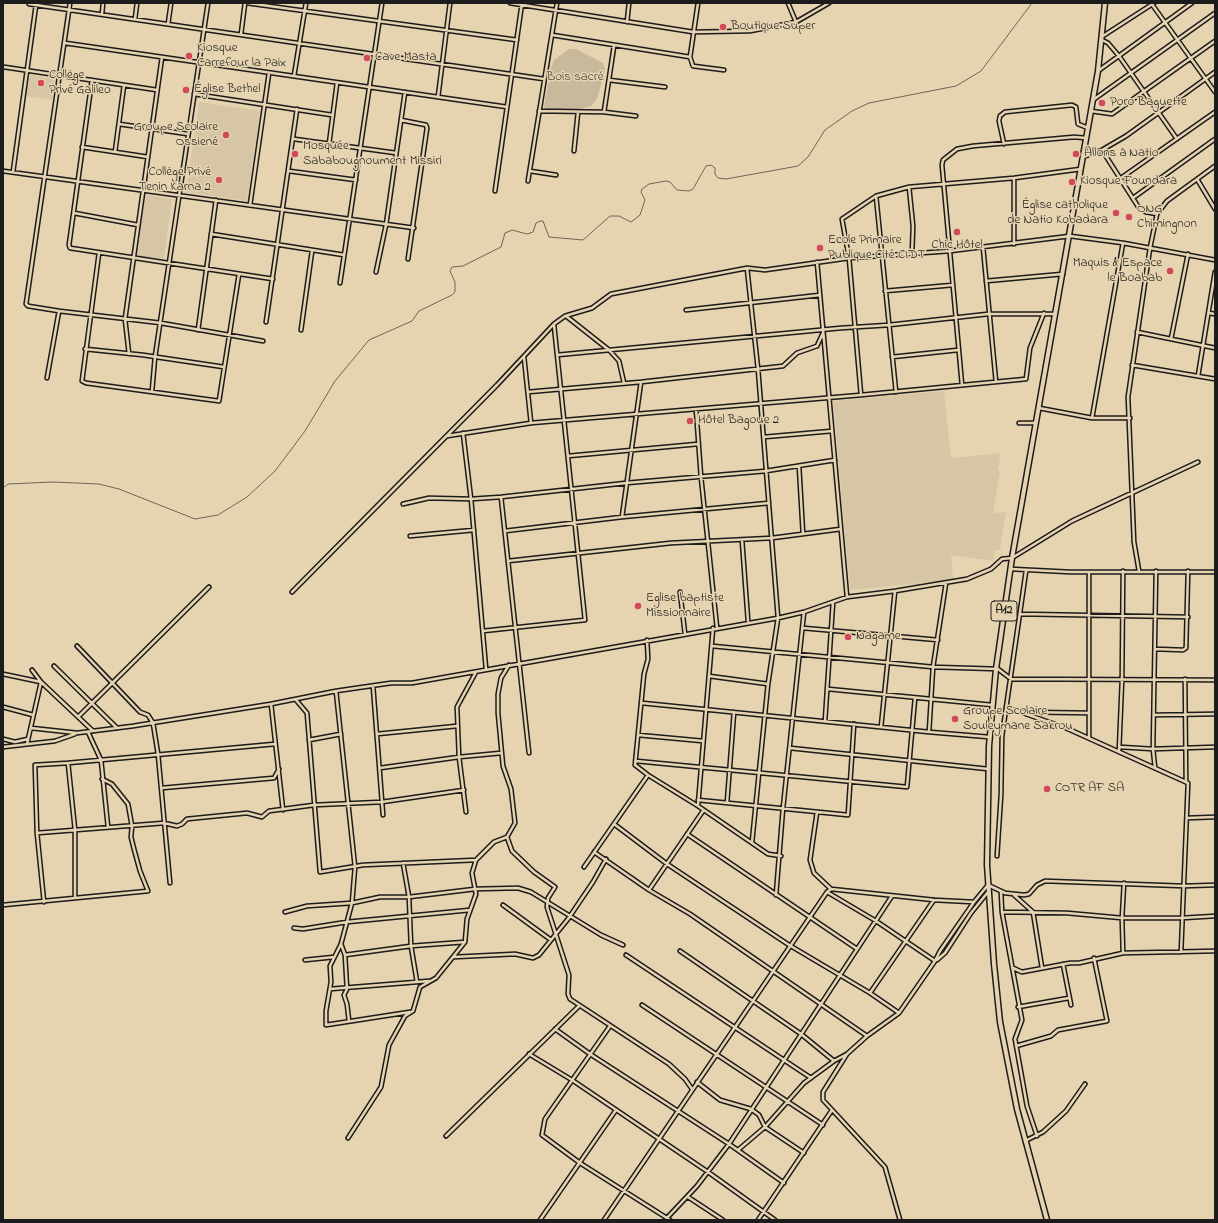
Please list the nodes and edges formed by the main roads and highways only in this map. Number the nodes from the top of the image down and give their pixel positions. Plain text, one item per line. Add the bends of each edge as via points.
1 (1105, 3) edge
2 (1047, 1220) edge

1 - 2 main road, A12 via 1098,71 1010,569 992,705 988,768 988,892 1000,1022 1025,1141

